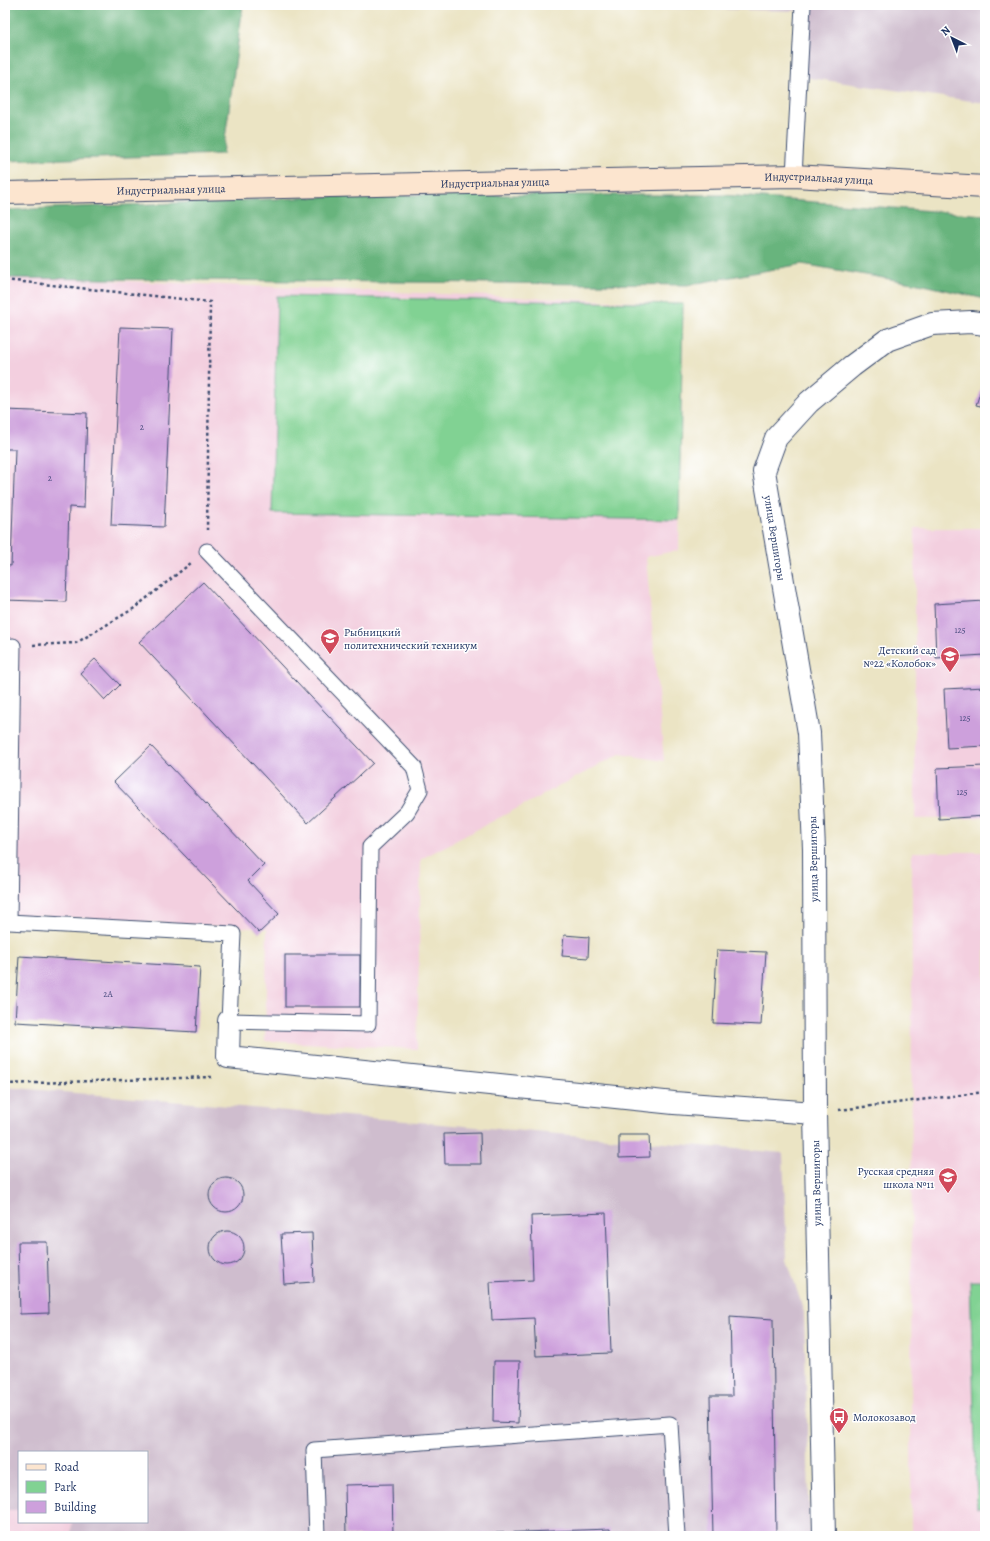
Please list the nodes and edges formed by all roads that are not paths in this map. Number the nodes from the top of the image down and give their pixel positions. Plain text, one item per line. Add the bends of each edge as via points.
1 (803, 5) edge
2 (794, 176) junction
3 (985, 187) edge
4 (5, 192) edge
5 (985, 324) edge
6 (207, 551) road end
7 (13, 646) road end
8 (229, 1021) junction
9 (815, 1113) junction
10 (317, 1536) edge
11 (677, 1536) edge
12 (824, 1536) edge

1 - 2 lane
2 - 3 main road, Индустриальная улица
2 - 4 main road, Индустриальная улица
5 - 9 street, улица Вершигоры via 932,324 887,340 810,402 776,438 764,471 809,733 814,849
6 - 8 lane via 414,767 420,790 407,812 370,847 368,1024
7 - 8 lane via 9,922 233,934
8 - 9 street via 228,1057 674,1103
9 - 12 street, улица Вершигоры
10 - 11 lane via 314,1450 670,1424

